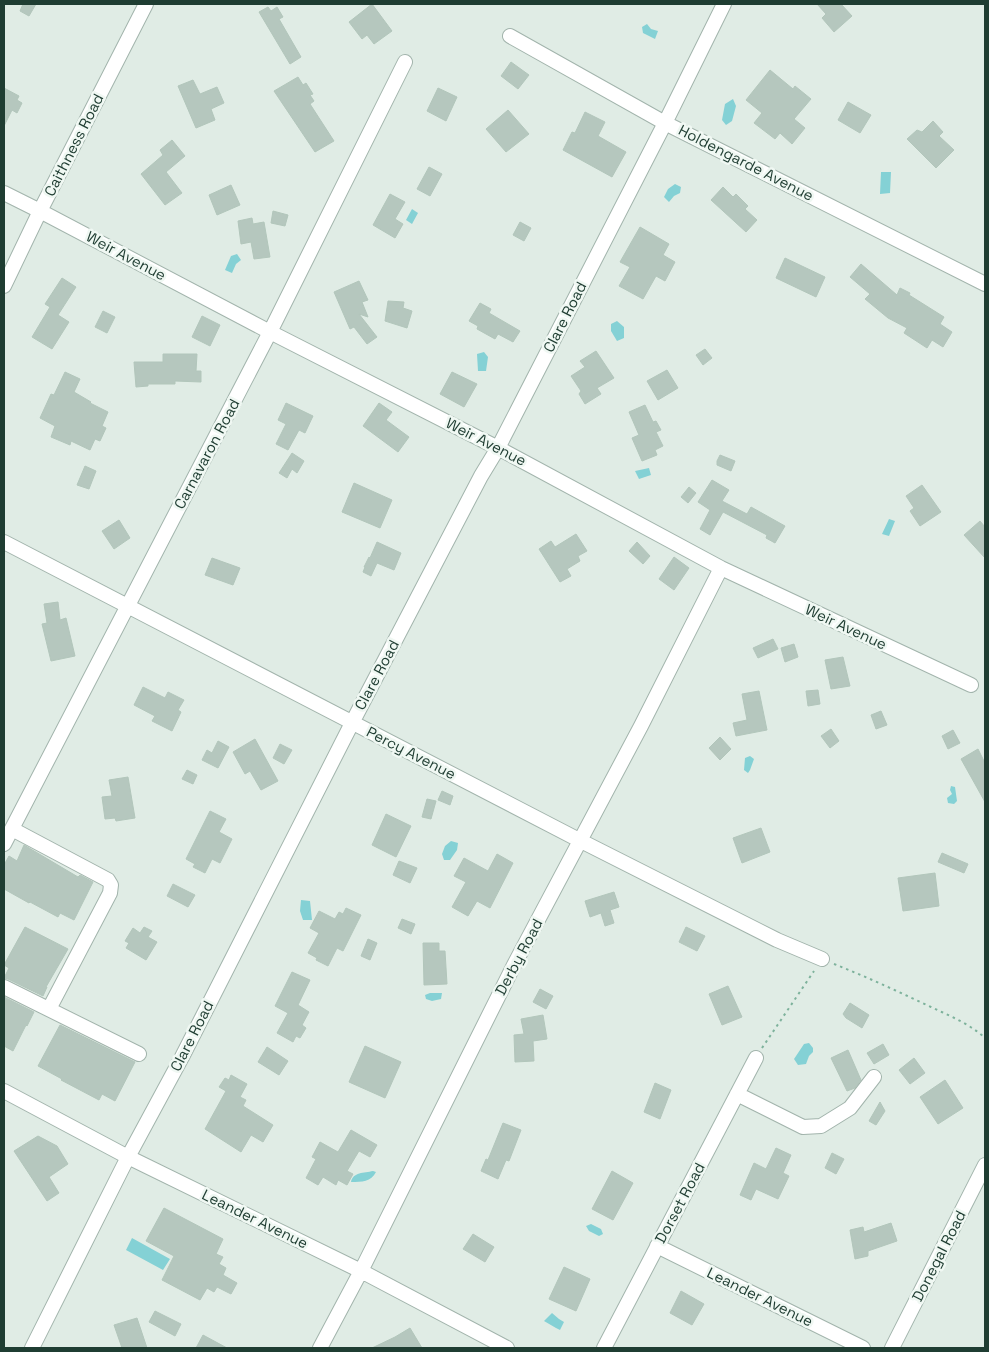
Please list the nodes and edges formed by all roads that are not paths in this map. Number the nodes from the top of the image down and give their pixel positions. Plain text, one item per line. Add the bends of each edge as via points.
1 (146, 4) edge
2 (724, 4) edge
3 (510, 36) dead end
4 (404, 62) dead end
5 (664, 123) junction
6 (4, 193) edge
7 (40, 211) junction
8 (985, 284) edge
9 (4, 286) edge
10 (270, 332) junction
11 (498, 448) junction
12 (4, 542) edge
13 (721, 568) junction
14 (128, 606) junction
15 (971, 685) dead end
16 (352, 723) junction
17 (12, 829) junction
18 (581, 841) junction
19 (4, 844) edge
20 (822, 959) road end
21 (4, 987) edge
22 (49, 1010) junction
23 (139, 1054) dead end
24 (756, 1058) road end
25 (874, 1077) dead end
26 (4, 1090) edge
27 (737, 1094) junction
28 (128, 1157) junction
29 (985, 1165) edge
30 (657, 1246) junction
31 (361, 1271) junction
32 (32, 1348) edge
33 (320, 1348) edge
34 (507, 1348) edge
35 (604, 1348) edge
36 (863, 1348) edge
37 (892, 1348) edge

1 - 7 street, Caithness Road
2 - 5 street, Clare Road
3 - 5 street, Holdengarde Avenue
4 - 10 street, Carnavaron Road
5 - 8 street, Holdengarde Avenue
5 - 11 street, Clare Road
6 - 7 street, Weir Avenue
7 - 9 street, Caithness Road
7 - 10 street, Weir Avenue
10 - 11 street, Weir Avenue
10 - 14 street, Carnavaron Road
11 - 13 street, Weir Avenue
11 - 16 street, Clare Road
12 - 14 street, Percy Avenue
13 - 15 street, Weir Avenue
13 - 18 street, Derby Road
14 - 16 street, Percy Avenue
14 - 17 street, Carnavaron Road
16 - 18 street, Percy Avenue
16 - 28 street, Clare Road
17 - 19 street, Carnavaron Road
17 - 22 street via 108,880 111,885 110,893
18 - 20 street, Percy Avenue via 777,940
18 - 31 street, Derby Road via 514,965
21 - 22 street
22 - 23 street
24 - 27 street, Dorset Road
25 - 27 street via 850,1108 821,1126 803,1127
26 - 28 street, Leander Avenue
27 - 30 street, Dorset Road
28 - 31 street, Leander Avenue
28 - 32 street, Clare Road
29 - 37 street, Donegal Road
30 - 35 street, Dorset Road
30 - 36 street, Leander Avenue
31 - 33 street, Derby Road
31 - 34 street, Leander Avenue

